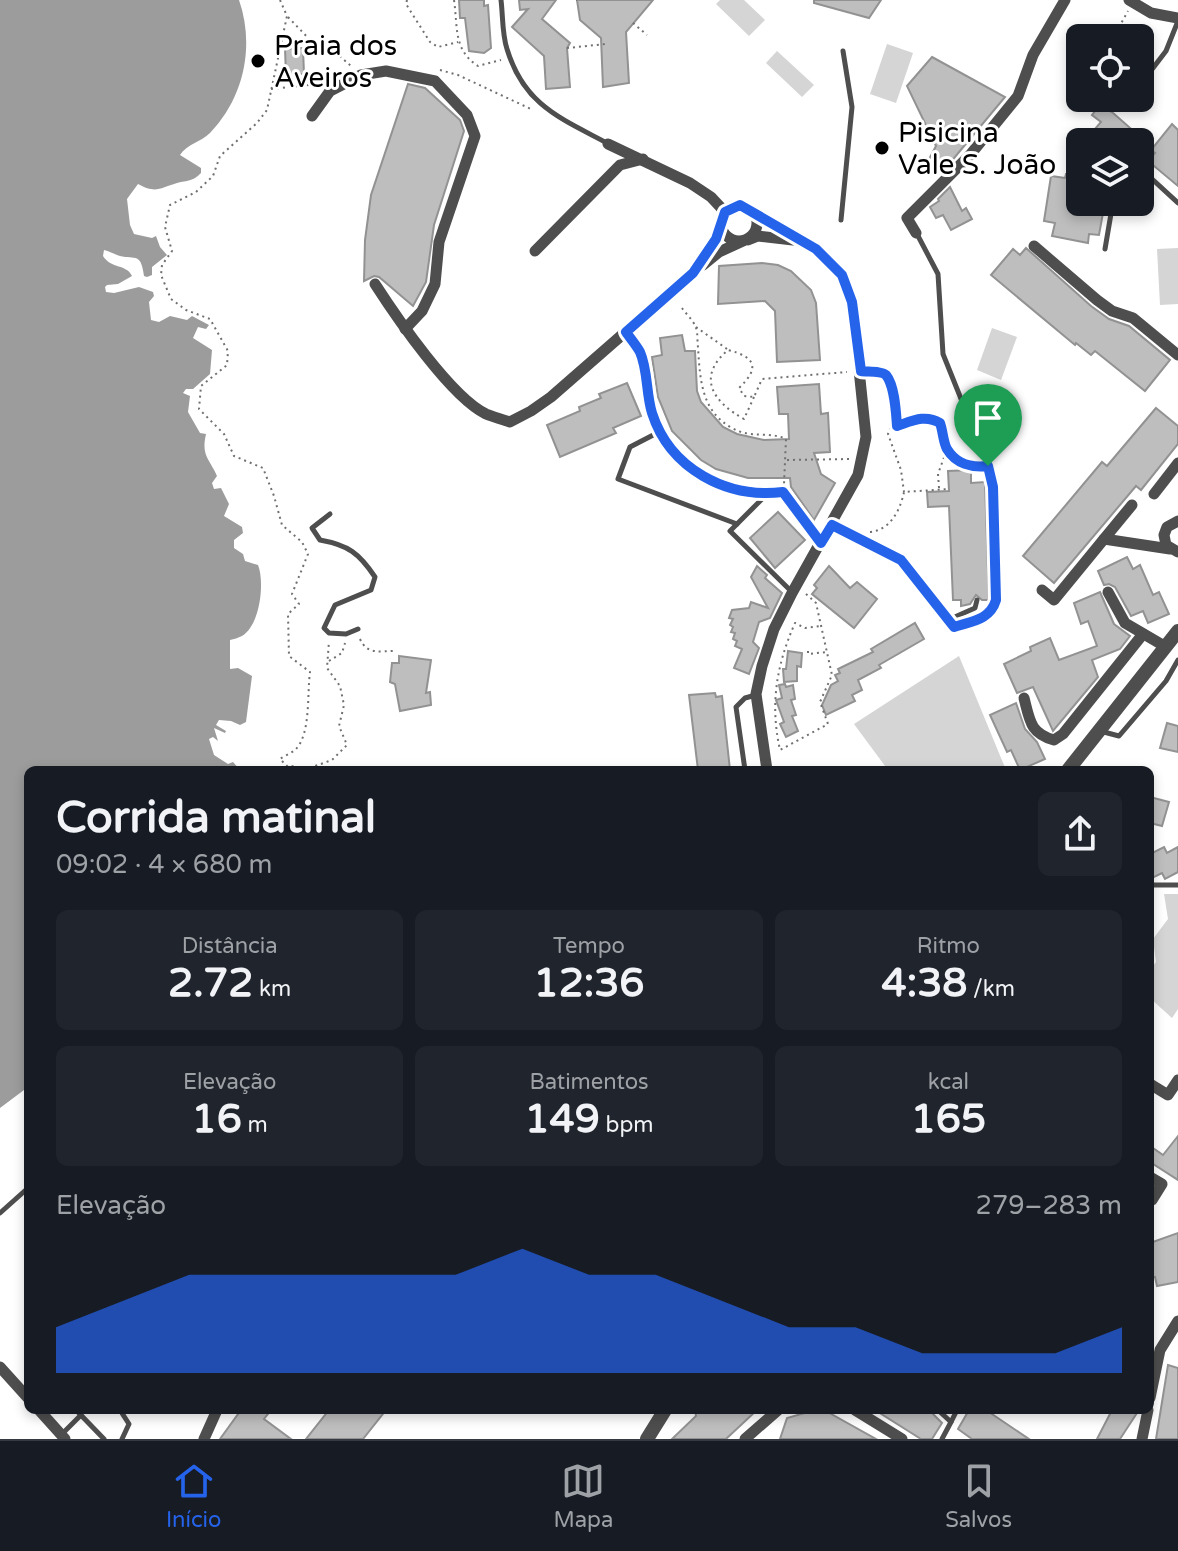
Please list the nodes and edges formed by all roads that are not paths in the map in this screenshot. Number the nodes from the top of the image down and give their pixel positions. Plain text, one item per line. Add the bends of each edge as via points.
1 (501, 0) edge
2 (1065, 0) edge
3 (1130, 2) edge
4 (1178, 19) edge
5 (843, 51) dead end
6 (1154, 67) edge
7 (312, 116) dead end
8 (608, 144) joint
9 (643, 159) junction
10 (1154, 181) edge
11 (1178, 203) edge
12 (754, 212) junction
13 (1111, 216) edge
14 (723, 217) junction
15 (841, 220) dead end
16 (916, 233) joint
17 (745, 240) junction
18 (802, 241) junction
19 (1034, 246) dead end
20 (1105, 249) dead end
21 (535, 251) dead end
22 (693, 273) junction
23 (375, 284) dead end
24 (405, 329) junction
25 (1178, 355) edge
26 (1178, 463) edge
27 (767, 494) junction
28 (1154, 494) dead end
29 (1132, 505) dead end
30 (330, 514) dead end
31 (1178, 521) edge
32 (737, 524) junction
33 (832, 525) junction
34 (1104, 539) junction
35 (821, 543) junction
36 (1174, 550) edge
37 (794, 589) junction
38 (1042, 590) dead end
39 (1108, 592) dead end
40 (977, 600) dead end
41 (948, 620) junction
42 (358, 629) dead end
43 (1178, 631) edge
44 (1143, 634) junction
45 (1166, 647) junction
46 (1178, 660) edge
47 (756, 694) junction
48 (1024, 698) dead end
49 (1099, 731) junction
50 (744, 766) edge
51 (766, 766) edge
52 (1071, 766) edge
53 (1154, 885) edge
54 (1178, 885) edge
55 (1178, 1080) edge
56 (1154, 1086) edge
57 (1154, 1179) edge
58 (24, 1192) edge
59 (1154, 1197) edge
60 (0, 1213) edge
61 (1178, 1321) edge
62 (0, 1367) edge
63 (1154, 1379) edge
64 (24, 1394) edge
65 (43, 1414) edge
66 (78, 1414) edge
67 (81, 1414) edge
68 (123, 1414) edge
69 (215, 1414) edge
70 (663, 1414) edge
71 (773, 1414) edge
72 (861, 1414) edge
73 (942, 1414) edge
74 (955, 1414) edge
75 (1147, 1414) edge
76 (951, 1422) junction
77 (63, 1437) edge
78 (104, 1439) edge
79 (122, 1439) edge
80 (204, 1439) edge
81 (647, 1439) edge
82 (745, 1439) edge
83 (902, 1439) edge
84 (942, 1439) edge
85 (1142, 1439) edge

1 - 8 lane via 506,47 526,92 552,114
2 - 16 street via 1033,55 1018,96 970,155 907,218
3 - 4 street
4 - 6 lane
5 - 15 lane via 852,107
7 - 24 street via 330,91 361,75 386,71 435,81 467,115 475,136 439,242 435,284 422,311
8 - 9 street
9 - 14 street via 711,197
9 - 21 street via 620,165
10 - 11 lane
12 - 14 street via 740,205
12 - 17 street via 755,233
12 - 18 street
13 - 20 lane
14 - 17 street via 726,236
14 - 22 street via 716,239
16 - 41 lane via 938,274 943,354 993,487 993,610 954,627
17 - 18 street via 758,236
17 - 22 street
18 - 33 street via 842,275 852,302 861,371 863,459
19 - 25 street via 1097,300 1133,318
22 - 24 street via 551,397 510,422 484,413 463,397
23 - 24 street
26 - 28 street
27 - 32 lane
27 - 32 lane via 714,482 676,455 659,432 630,447 618,479
27 - 35 lane via 783,492
29 - 34 street
30 - 42 lane via 312,528 320,540 353,551 375,577 371,590 335,605 324,628 346,634
31 - 36 street via 1164,535
32 - 37 lane via 730,531
33 - 35 street
33 - 41 lane via 901,560
34 - 36 street
34 - 38 street via 1054,600
35 - 37 street
37 - 47 street via 774,629
39 - 44 street via 1125,623
40 - 41 lane via 975,608
43 - 45 street
44 - 45 street
44 - 48 street via 1054,740 1032,727
45 - 49 street
46 - 49 lane via 1119,736
47 - 50 lane via 736,707
47 - 51 street
49 - 52 street
53 - 54 lane
55 - 56 street via 1168,1095
57 - 59 street via 1162,1184
58 - 60 lane
61 - 63 street via 1160,1350
62 - 64 street
65 - 77 street
66 - 77 lane
67 - 78 lane
68 - 79 lane via 129,1424
69 - 80 street
70 - 81 street
71 - 82 street
72 - 83 street
73 - 76 lane
74 - 76 lane
75 - 85 street
76 - 84 lane

